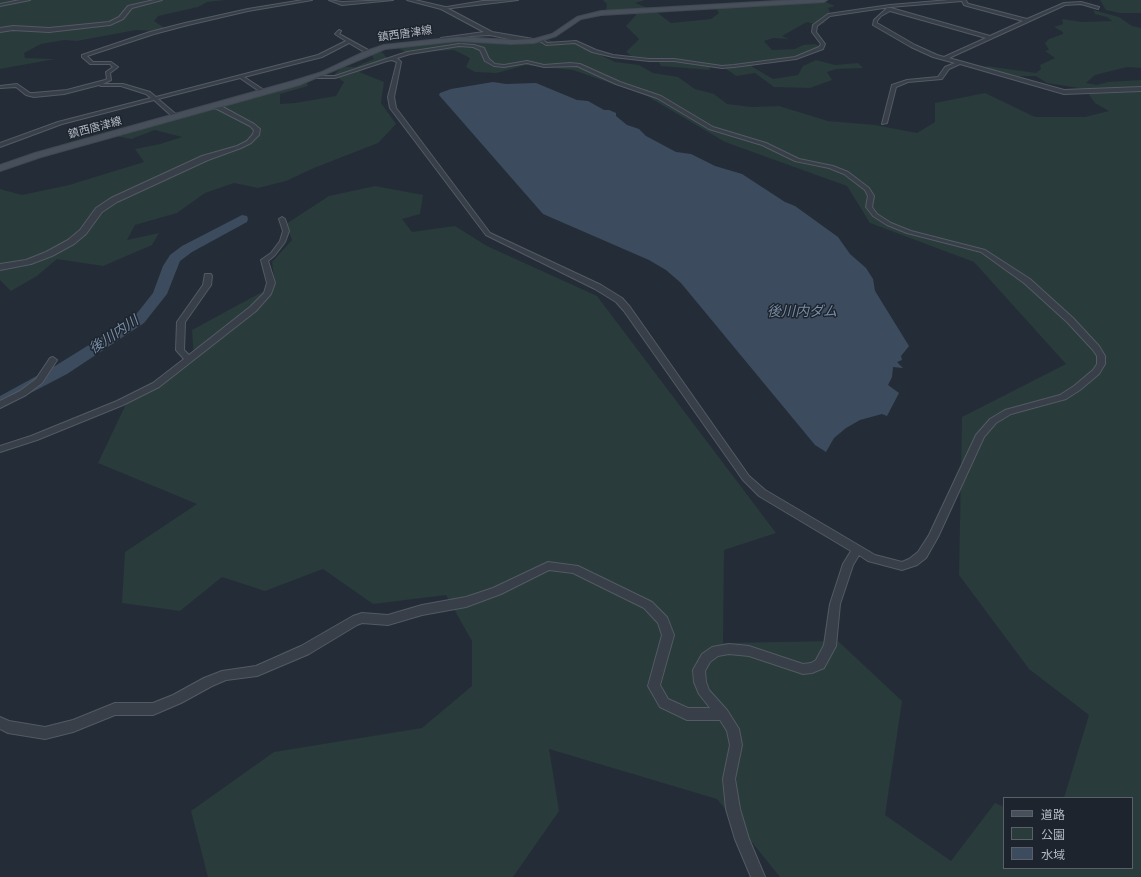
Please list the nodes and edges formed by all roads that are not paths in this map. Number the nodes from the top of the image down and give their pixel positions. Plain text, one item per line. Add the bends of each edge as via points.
1 (28, 0) edge
2 (160, 0) edge
3 (310, 0) edge
4 (330, 0) edge
5 (391, 0) edge
6 (409, 0) edge
7 (513, 0) edge
8 (824, 0) edge
9 (964, 0) edge
10 (0, 5) edge
11 (897, 6) junction
12 (443, 8) junction
13 (1098, 8) dead end
14 (888, 9) junction
15 (1028, 21) junction
16 (0, 30) edge
17 (340, 31) dead end
18 (490, 33) junction
19 (990, 38) junction
20 (441, 40) junction
21 (540, 40) junction
22 (349, 41) junction
23 (368, 52) junction
24 (393, 58) junction
25 (944, 59) junction
26 (959, 63) junction
27 (241, 77) junction
28 (314, 77) junction
29 (0, 87) edge
30 (1141, 89) edge
31 (262, 91) dead end
32 (64, 92) junction
33 (156, 99) junction
34 (212, 106) junction
35 (176, 116) junction
36 (884, 124) dead end
37 (0, 145) edge
38 (0, 168) edge
39 (282, 219) dead end
40 (0, 267) edge
41 (208, 278) dead end
42 (53, 360) dead end
43 (189, 360) junction
44 (0, 405) edge
45 (0, 449) edge
46 (856, 551) junction
47 (723, 714) junction
48 (0, 723) edge
49 (758, 877) edge

1 - 10 street
2 - 16 street via 130,7 121,18 110,23 49,30
3 - 32 street via 248,10 187,24 84,56 92,63 110,63 116,66 108,72 109,80
4 - 5 street via 342,4
6 - 12 street
7 - 12 street
8 - 21 main road, 鎮西唐津線 via 601,13 579,18 554,35
9 - 11 street
9 - 15 street via 968,5
11 - 14 street
11 - 21 street via 829,15 815,25 814,32 823,44 821,48 796,58 734,66 613,56 594,51 576,42 546,44
12 - 18 street
13 - 15 street via 1070,2
14 - 19 street
14 - 25 street via 875,21 878,27
15 - 19 street
17 - 22 street via 337,34
18 - 20 street
18 - 21 street via 518,39
19 - 25 street
20 - 21 main road, 鎮西唐津線 via 469,39 521,43
20 - 23 main road, 鎮西唐津線 via 397,45
22 - 23 street
22 - 27 street via 320,56
23 - 28 main road, 鎮西唐津線
24 - 28 street via 335,77
24 - 46 street via 399,62 391,103 488,234 598,287 619,300 746,478 762,493 834,535
24 - 46 street via 439,47 467,45 482,48 486,60 494,65 504,66 522,62 544,66 578,65 618,83 659,97 711,128 764,144 797,160 839,169 867,189 871,196 869,207 875,215 909,232 990,255 1032,286 1070,320 1096,348 1101,356 1101,364 1096,372 1077,388 1046,403 1008,412 993,421 980,435 933,537 922,555 902,566 889,564
25 - 26 street
26 - 30 street via 1064,92
26 - 36 street via 947,68 940,78 908,81 894,86
27 - 31 street
27 - 33 street
28 - 34 main road, 鎮西唐津線
29 - 32 street via 17,85 28,94 34,95
32 - 33 street via 95,86 121,85 148,93
33 - 35 street
33 - 37 street via 60,123
34 - 35 main road, 鎮西唐津線
34 - 40 street via 252,125 257,129 256,135 239,147 198,161 114,200 100,210 83,232 49,254 28,262
35 - 38 main road, 鎮西唐津線
39 - 43 street via 286,231 283,241 273,254 264,260 271,283 267,294 253,309
41 - 43 street via 208,285 181,322 180,350
42 - 44 street via 39,381
43 - 45 street via 156,385 120,403
46 - 47 street via 848,564 835,604 830,646 820,664 803,669 749,651 729,649 716,651 706,658 699,670 700,682 705,694
47 - 48 street via 687,714 664,703 654,686 668,635 663,620 648,605 574,569 548,566 497,591 466,602 422,610 388,620 362,618 353,621 305,650 257,671 208,682 153,709 115,709 73,726 45,733 8,727
47 - 49 street via 733,729 736,744 729,779 733,810

